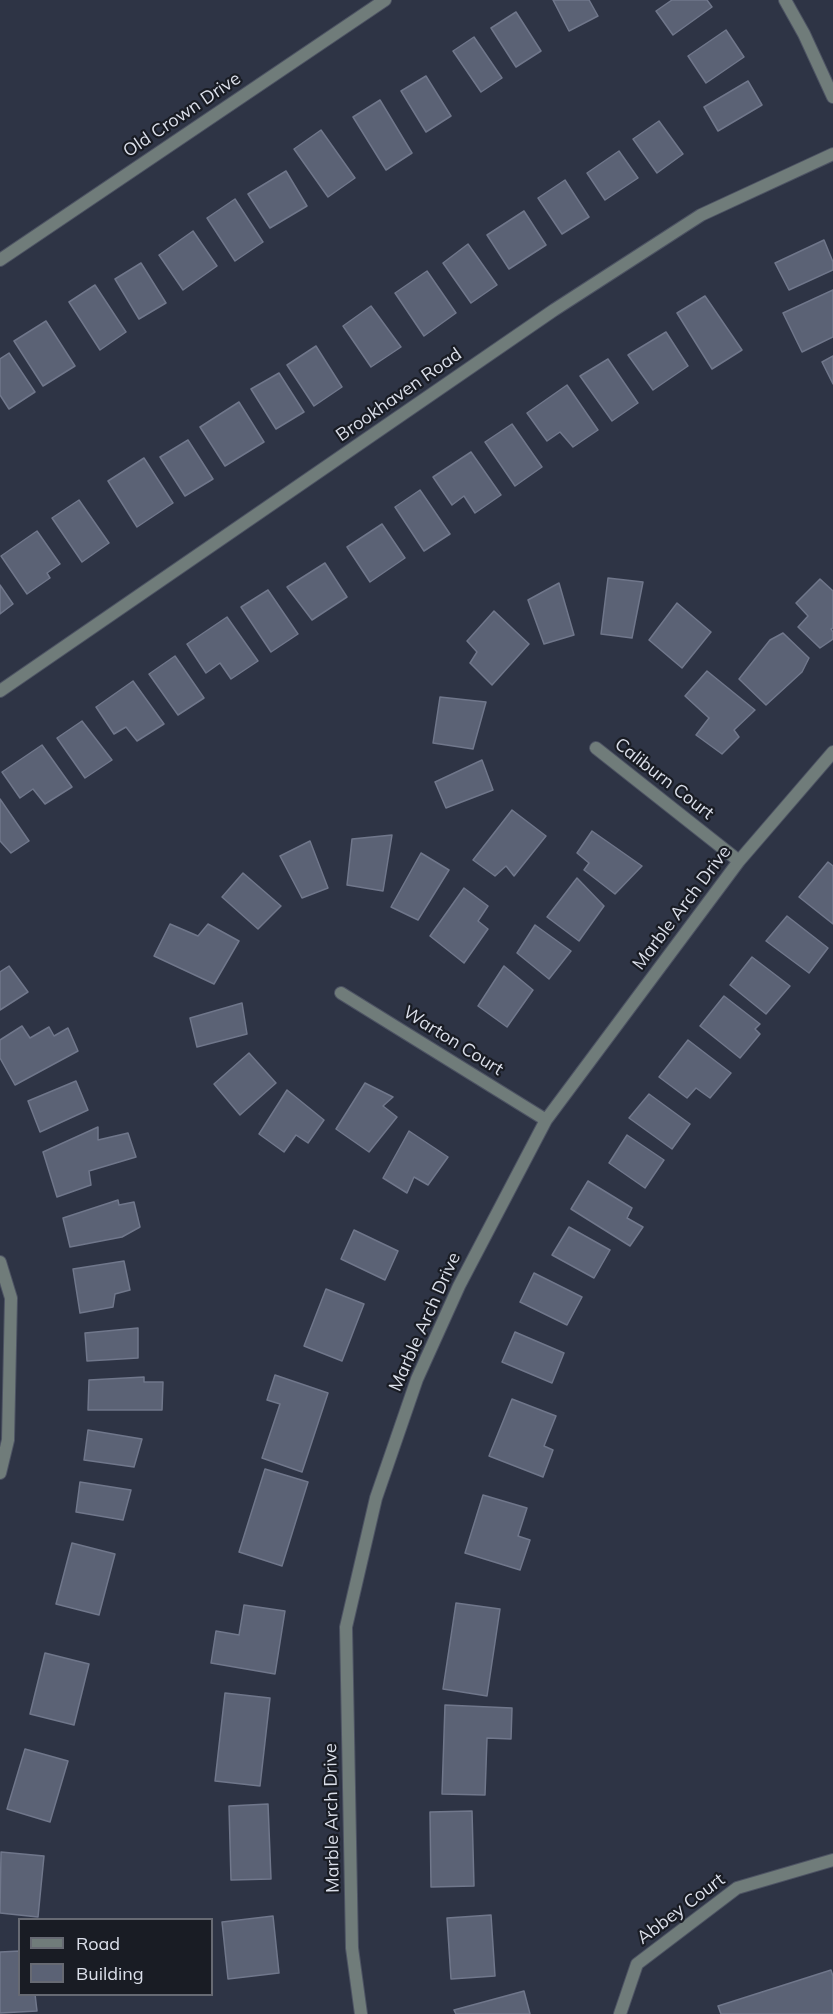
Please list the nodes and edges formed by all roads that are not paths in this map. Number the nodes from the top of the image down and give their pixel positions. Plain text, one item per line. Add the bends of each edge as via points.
1 (385, 0) edge
2 (785, 0) edge
3 (833, 97) edge
4 (833, 154) edge
5 (0, 260) edge
6 (0, 691) edge
7 (596, 748) dead end
8 (833, 752) edge
9 (739, 861) junction
10 (341, 993) dead end
11 (546, 1120) junction
12 (0, 1262) edge
13 (0, 1473) edge
14 (833, 1860) edge
15 (361, 2014) edge
16 (620, 2014) edge

1 - 5 street, Old Crown Drive
2 - 3 street
4 - 6 street, Brookhaven Road via 701,216 564,304
7 - 9 street, Caliburn Court
8 - 9 street, Marble Arch Drive
9 - 11 street, Marble Arch Drive
10 - 11 street, Warton Court
11 - 15 street, Marble Arch Drive via 459,1286 417,1378 376,1498 346,1628 352,1948
12 - 13 street via 10,1298 8,1440
14 - 16 street, Abbey Court via 737,1888 637,1964

